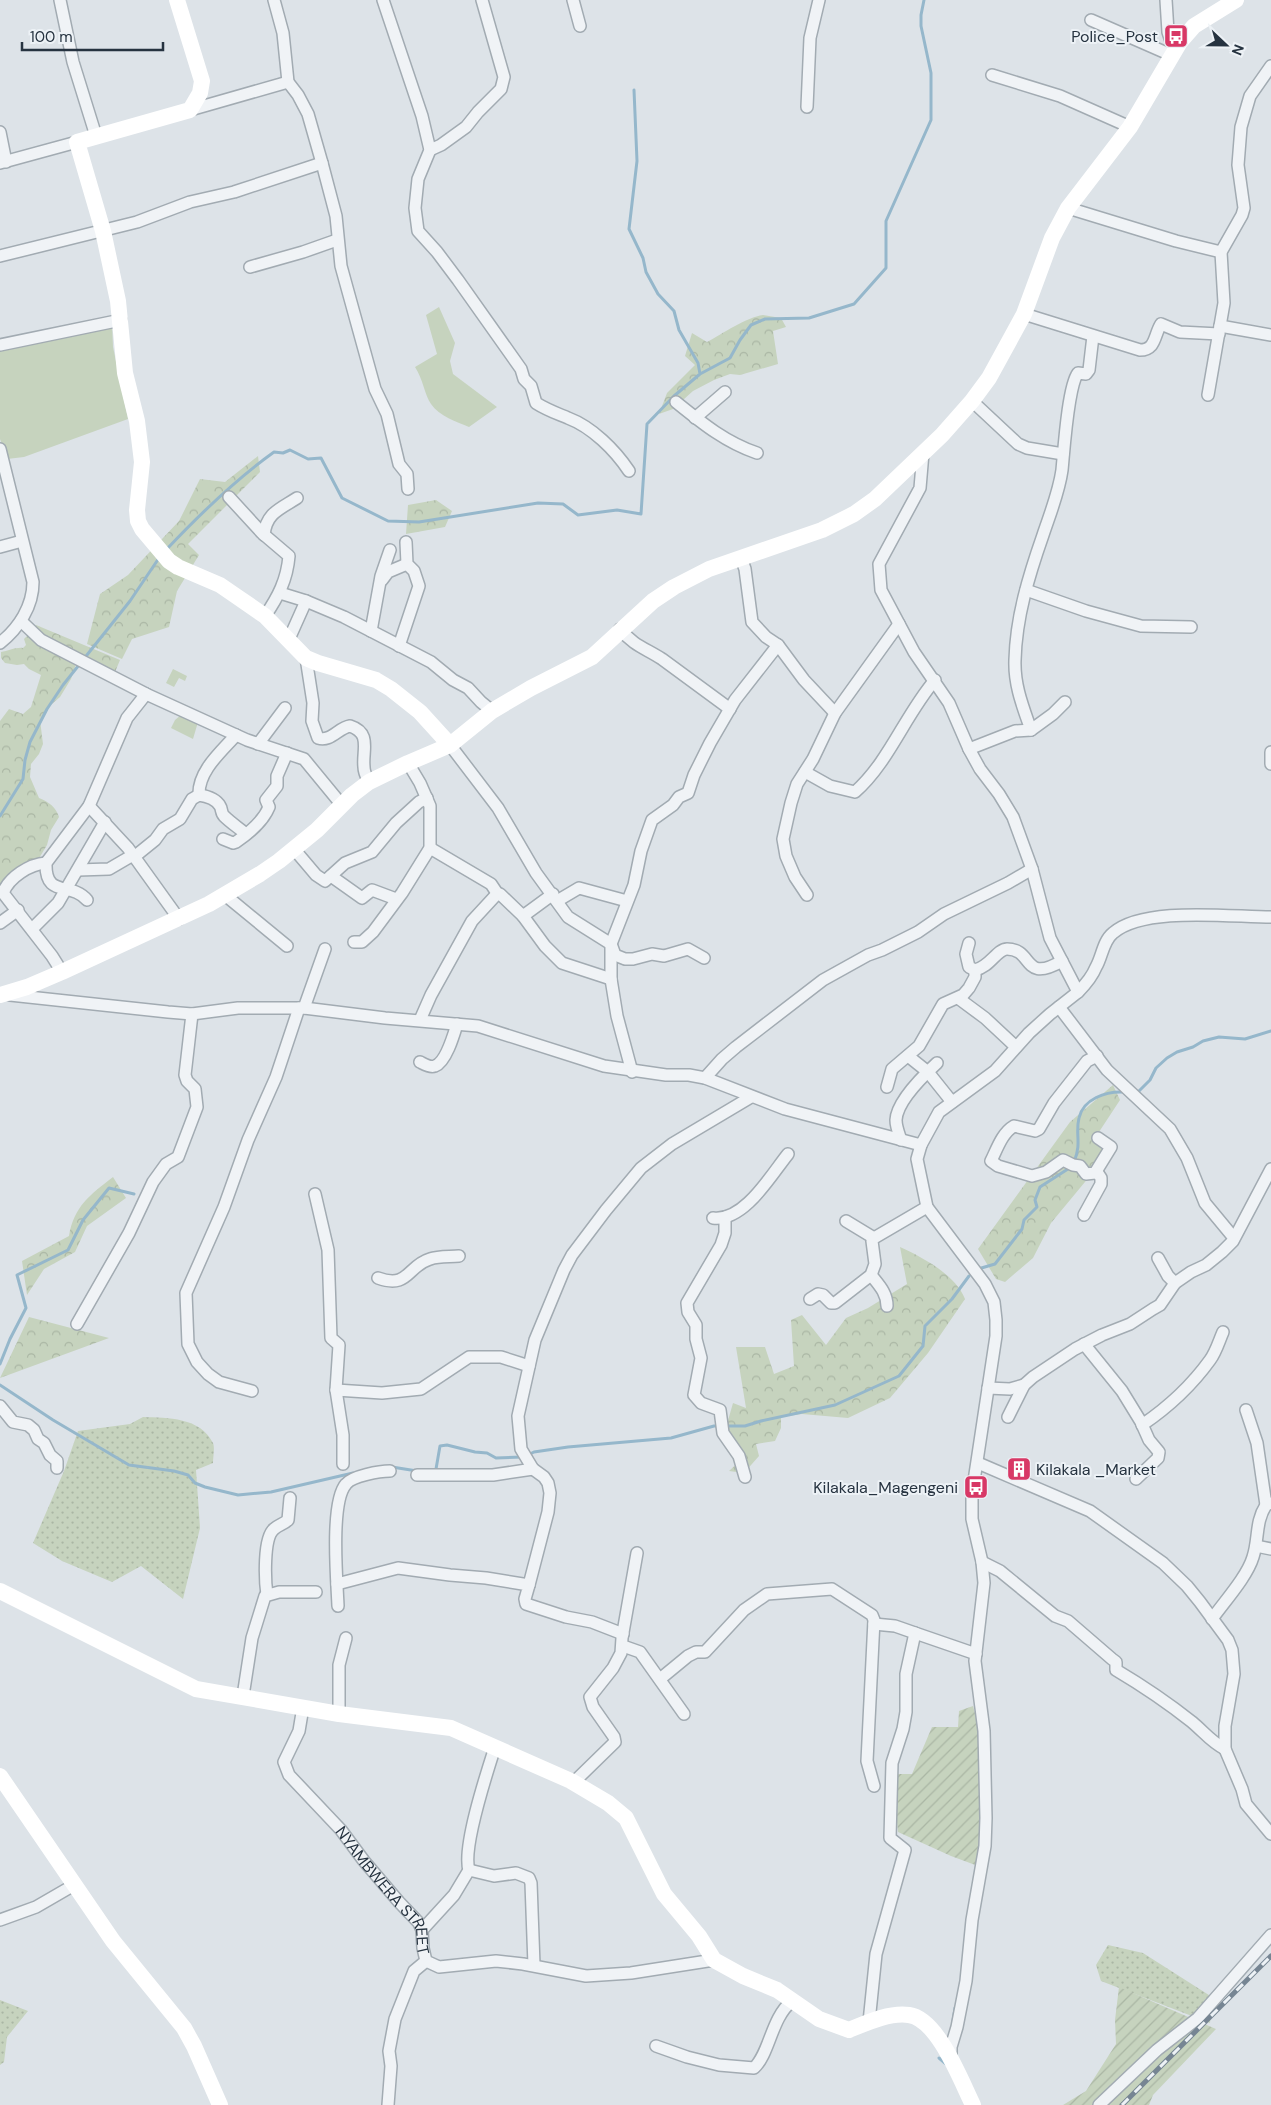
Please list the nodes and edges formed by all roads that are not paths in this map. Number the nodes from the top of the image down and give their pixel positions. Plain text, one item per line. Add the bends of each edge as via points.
1 (60, 0) edge
2 (177, 0) edge
3 (274, 0) edge
4 (383, 0) edge
5 (482, 0) edge
6 (573, 0) edge
7 (819, 0) edge
8 (1166, 0) edge
9 (1236, 0) edge
10 (1090, 20) dead end
11 (580, 26) dead end
12 (1173, 53) junction
13 (1271, 66) edge
14 (992, 74) dead end
15 (1267, 81) edge
16 (288, 82) junction
17 (807, 107) dead end
18 (190, 110) junction
19 (1130, 127) junction
20 (0, 132) edge
21 (96, 136) junction
22 (77, 142) junction
23 (430, 150) junction
24 (3, 162) edge
25 (322, 163) junction
26 (1068, 208) junction
27 (103, 231) junction
28 (337, 240) junction
29 (1221, 252) junction
30 (0, 256) edge
31 (250, 267) dead end
32 (1024, 314) junction
33 (121, 320) junction
34 (1220, 330) junction
35 (1271, 335) edge
36 (1093, 336) junction
37 (0, 345) edge
38 (725, 392) dead end
39 (1208, 395) dead end
40 (972, 401) junction
41 (676, 402) dead end
42 (695, 418) junction
43 (0, 449) edge
44 (757, 453) dead end
45 (923, 453) junction
46 (1062, 454) junction
47 (629, 471) dead end
48 (408, 489) dead end
49 (229, 497) dead end
50 (297, 498) dead end
51 (264, 535) junction
52 (22, 541) junction
53 (406, 542) dead end
54 (0, 547) edge
55 (390, 550) dead end
56 (741, 558) junction
57 (407, 564) junction
58 (380, 584) junction
59 (1026, 590) junction
60 (280, 593) junction
61 (306, 601) junction
62 (265, 616) junction
63 (21, 621) junction
64 (898, 624) junction
65 (1191, 627) dead end
66 (620, 629) junction
67 (371, 631) junction
68 (289, 639) junction
69 (0, 643) edge
70 (778, 645) junction
71 (399, 646) junction
72 (306, 658) junction
73 (935, 680) junction
74 (146, 694) junction
75 (1065, 702) dead end
76 (285, 708) dead end
77 (730, 709) junction
78 (492, 711) junction
79 (834, 713) junction
80 (1031, 730) junction
81 (236, 735) junction
82 (258, 744) junction
83 (450, 745) junction
84 (969, 750) junction
85 (1271, 752) edge
86 (287, 753) junction
87 (408, 763) junction
88 (1271, 764) edge
89 (806, 772) junction
90 (369, 782) junction
91 (198, 795) junction
92 (427, 798) junction
93 (341, 804) junction
94 (89, 806) junction
95 (105, 822) junction
96 (246, 834) junction
97 (223, 839) dead end
98 (430, 848) junction
99 (294, 849) junction
100 (134, 856) junction
101 (46, 863) junction
102 (1032, 869) junction
103 (78, 870) junction
104 (331, 876) junction
105 (66, 890) junction
106 (498, 893) junction
107 (225, 895) junction
108 (807, 895) dead end
109 (555, 898) junction
110 (396, 899) junction
111 (87, 900) dead end
112 (627, 901) junction
113 (18, 910) junction
114 (523, 916) junction
115 (1271, 917) edge
116 (179, 919) junction
117 (0, 923) edge
118 (32, 929) junction
119 (354, 942) dead end
120 (969, 943) dead end
121 (611, 944) junction
122 (287, 946) dead end
123 (325, 949) dead end
124 (704, 958) dead end
125 (1062, 961) junction
126 (975, 970) junction
127 (62, 972) junction
128 (611, 979) junction
129 (1078, 992) junction
130 (2, 994) edge
131 (958, 998) junction
132 (1059, 1007) junction
133 (301, 1008) junction
134 (192, 1014) junction
135 (420, 1020) junction
136 (457, 1024) junction
137 (1016, 1047) junction
138 (908, 1056) junction
139 (1097, 1056) junction
140 (420, 1062) dead end
141 (937, 1063) dead end
142 (632, 1072) junction
143 (928, 1072) junction
144 (705, 1078) junction
145 (886, 1087) dead end
146 (751, 1097) junction
147 (952, 1102) junction
148 (1098, 1138) dead end
149 (901, 1140) junction
150 (921, 1145) junction
151 (788, 1154) dead end
152 (1271, 1169) edge
153 (1096, 1172) junction
154 (1267, 1188) edge
155 (315, 1194) dead end
156 (927, 1207) junction
157 (1084, 1215) dead end
158 (713, 1218) dead end
159 (725, 1218) junction
160 (846, 1221) dead end
161 (874, 1238) junction
162 (1234, 1238) junction
163 (458, 1256) dead end
164 (1158, 1258) dead end
165 (871, 1275) junction
166 (378, 1278) dead end
167 (1175, 1283) junction
168 (810, 1299) dead end
169 (887, 1306) dead end
170 (77, 1324) dead end
171 (1223, 1332) dead end
172 (1084, 1344) junction
173 (529, 1366) junction
174 (1024, 1385) junction
175 (988, 1388) junction
176 (336, 1390) junction
177 (252, 1391) dead end
178 (0, 1406) edge
179 (1246, 1410) dead end
180 (1008, 1417) dead end
181 (1142, 1425) junction
182 (978, 1462) junction
183 (343, 1464) dead end
184 (57, 1468) dead end
185 (533, 1469) junction
186 (390, 1471) dead end
187 (417, 1474) dead end
188 (745, 1477) dead end
189 (1136, 1479) dead end
190 (290, 1498) dead end
191 (1268, 1504) edge
192 (1256, 1546) junction
193 (1271, 1549) edge
194 (637, 1553) dead end
195 (982, 1562) junction
196 (337, 1584) junction
197 (529, 1585) junction
198 (0, 1591) edge
199 (316, 1592) dead end
200 (267, 1595) junction
201 (338, 1606) dead end
202 (1212, 1619) junction
203 (874, 1624) junction
204 (915, 1632) junction
205 (346, 1638) dead end
206 (623, 1640) junction
207 (976, 1654) junction
208 (660, 1679) junction
209 (243, 1696) junction
210 (303, 1708) junction
211 (339, 1714) junction
212 (684, 1714) dead end
213 (495, 1747) junction
214 (1225, 1749) junction
215 (0, 1776) edge
216 (574, 1782) junction
217 (874, 1786) dead end
218 (1271, 1834) edge
219 (469, 1870) junction
220 (74, 1886) junction
221 (0, 1920) edge
222 (422, 1930) junction
223 (1271, 1935) edge
224 (714, 1960) junction
225 (426, 1961) junction
226 (534, 1965) junction
227 (792, 2001) junction
228 (869, 2022) junction
229 (656, 2046) dead end
230 (951, 2062) junction
231 (220, 2105) edge
232 (388, 2105) edge
233 (973, 2105) edge
234 (1099, 2105) edge

1 - 21 street
2 - 18 street via 202,81 200,93
3 - 16 street via 283,33
4 - 23 street via 422,116
5 - 23 street via 504,77 501,89 466,127
6 - 11 street
7 - 17 street via 810,38
8 - 12 street
9 - 12 street via 1194,26
10 - 12 street
12 - 19 street
13 - 15 street
14 - 19 street via 1060,96
15 - 29 street via 1250,96 1241,127 1238,165 1244,208
16 - 18 street
16 - 25 street via 308,114
18 - 21 street
19 - 26 street
20 - 24 street
21 - 22 street
22 - 24 street
22 - 27 street
23 - 47 street via 417,186 418,231 458,280 521,369 536,403 589,428 616,452
25 - 27 street
25 - 28 street via 336,216
26 - 29 street
26 - 32 street via 1052,238
27 - 30 street
27 - 33 street
28 - 31 street
28 - 48 street via 366,361 387,414 399,464 407,474
29 - 34 street via 1224,304
32 - 36 street
32 - 40 street
33 - 37 street
33 - 62 street via 125,373 142,462 138,521 147,538 169,561 220,585
34 - 35 street
34 - 36 street via 1180,332 1161,324 1148,350
34 - 39 street
36 - 46 street via 1089,370 1086,374 1078,373 1075,378
38 - 42 street
40 - 45 street
40 - 46 street via 1018,444
41 - 42 street
42 - 44 street via 722,438
43 - 52 street
45 - 56 street via 875,499 854,514 822,530
45 - 64 street via 920,488 880,564 882,590
46 - 59 street via 1062,470 1053,506
49 - 51 street
50 - 51 street via 269,517
51 - 60 street via 288,556 288,571
52 - 54 street
52 - 63 street via 34,587
53 - 57 street
55 - 58 street
56 - 66 street via 674,586
56 - 70 street via 752,622
57 - 58 street via 388,572
57 - 71 street via 414,572 418,590
58 - 67 street
59 - 65 street via 1141,626
59 - 80 street via 1019,619 1015,673
60 - 61 street
60 - 62 street
61 - 67 street
61 - 68 street
62 - 68 street
63 - 69 street
63 - 74 street via 45,643
64 - 73 street
64 - 79 street
66 - 77 street via 642,650 662,659
66 - 78 street via 583,663
67 - 71 street
68 - 72 street
70 - 77 street
70 - 79 street
71 - 78 street via 437,666 468,688
72 - 83 street via 376,680 414,707
72 - 90 street via 313,703 312,721 318,738 325,739 350,726 362,734 365,741 363,766
73 - 84 street via 949,703
73 - 89 street via 878,766 855,792 830,786
74 - 81 street
74 - 94 street via 127,718
75 - 80 street
76 - 82 street
77 - 112 street via 710,743 688,793 652,820
78 - 83 street
79 - 89 street
80 - 84 street via 1016,731
81 - 82 street
81 - 91 street via 203,775
82 - 86 street
83 - 87 street
83 - 109 street via 498,808
84 - 102 street via 1013,817
85 - 88 street
86 - 93 street via 304,759
86 - 96 street via 277,776 277,786 266,800 268,810
87 - 90 street
87 - 92 street
89 - 108 street via 797,784 783,839 795,877
90 - 93 street
91 - 96 street via 216,802 224,816
91 - 100 street via 180,819 163,829 155,840
92 - 98 street via 431,814
92 - 104 street via 396,823 372,852 345,863
93 - 99 street
94 - 95 street
94 - 101 street
95 - 100 street
95 - 103 street
96 - 97 street via 233,843
98 - 106 street via 491,884
98 - 110 street
99 - 104 street via 321,880
99 - 107 street
100 - 103 street via 110,869
100 - 116 street
101 - 105 street via 51,884
101 - 113 street via 33,865 6,887 4,895
102 - 125 street via 1050,938
102 - 144 street via 823,980 736,1047
103 - 105 street
104 - 110 street via 362,898 372,890
105 - 111 street via 77,891
105 - 118 street
106 - 114 street
106 - 135 street via 472,920
107 - 116 street
107 - 122 street
109 - 112 street via 579,888
109 - 114 street
109 - 121 street via 568,917
110 - 119 street via 368,938
112 - 121 street
113 - 117 street
113 - 118 street
114 - 128 street via 545,946 562,962
115 - 129 street via 1162,916 1130,923 1108,938 1097,967
116 - 127 street
118 - 127 street
120 - 126 street via 966,954 969,967
121 - 124 street via 615,955 625,960 652,954 664,956 688,948
121 - 128 street
123 - 133 street
125 - 126 street via 1043,970 1035,969 1017,952 1008,949 1001,950 983,969
125 - 129 street
126 - 131 street via 973,982
127 - 130 street
128 - 142 street
129 - 132 street
130 - 134 street
131 - 137 street
131 - 138 street via 943,1004 926,1038
132 - 137 street
132 - 139 street
133 - 134 street via 238,1008
133 - 135 street
133 - 177 street via 224,1207 186,1293 188,1344 197,1362 219,1382
134 - 170 street via 185,1075 195,1089 198,1108 178,1157 166,1164 153,1182 129,1233
135 - 136 street
136 - 140 street via 441,1061 436,1066
136 - 142 street via 478,1026
137 - 147 street via 995,1071
138 - 143 street
138 - 145 street via 892,1068
139 - 153 street via 1087,1061 1054,1103 1039,1129 1011,1127 1002,1137 991,1161 1032,1176 1046,1172 1063,1160 1080,1166 1086,1174
139 - 162 street via 1107,1070 1175,1136 1205,1203
141 - 143 street
142 - 144 street via 666,1076 689,1074
143 - 147 street
143 - 149 street via 913,1087 898,1113 896,1121
144 - 146 street
146 - 149 street
146 - 173 street via 672,1144 632,1176 572,1255 540,1327
147 - 150 street via 940,1112
148 - 153 street via 1111,1147
149 - 150 street
150 - 156 street via 918,1159
151 - 159 street via 739,1212
152 - 154 street
153 - 157 street via 1101,1184
154 - 162 street via 1247,1212
155 - 176 street via 328,1250 331,1338 339,1345
156 - 161 street
156 - 175 street via 985,1284 994,1302 996,1336
158 - 159 street
159 - 188 street via 723,1240 689,1297 687,1309 696,1325 701,1358 694,1395 700,1403 720,1410 723,1434 738,1456
160 - 161 street
161 - 165 street via 875,1264
162 - 167 street via 1215,1259
163 - 166 street via 430,1259 396,1281
164 - 167 street
165 - 168 street via 835,1303 818,1294
165 - 169 street via 883,1291
167 - 172 street via 1160,1305 1130,1324
171 - 181 street via 1211,1359 1194,1380 1159,1414
172 - 174 street
172 - 181 street via 1122,1391
173 - 176 street via 501,1357 469,1357 421,1389 382,1392
173 - 185 street via 518,1416 519,1443
174 - 175 street via 1010,1389
174 - 180 street
175 - 182 street
176 - 183 street via 343,1435
178 - 184 street via 13,1422 28,1425 34,1430 57,1461
179 - 191 street via 1257,1443
181 - 189 street via 1159,1456
182 - 195 street via 972,1494 972,1519
182 - 202 street via 1078,1505 1106,1521 1163,1563 1187,1586
185 - 187 street via 493,1474
185 - 197 street via 544,1477 550,1493
186 - 196 street via 376,1472 344,1486 337,1514
190 - 200 street via 288,1520 273,1530 268,1542
191 - 192 street via 1257,1524
192 - 193 street
192 - 202 street via 1251,1563
194 - 206 street
195 - 207 street via 984,1583
195 - 214 street via 1000,1571 1055,1616 1068,1621 1116,1662 1116,1670 1160,1697
196 - 197 street via 398,1568
196 - 201 street
197 - 206 street via 526,1604 592,1622
198 - 209 street via 196,1689
199 - 200 street
200 - 209 street via 252,1638
202 - 214 street via 1228,1640 1234,1662 1224,1726
203 - 204 street
203 - 208 street via 872,1615 832,1588 767,1594 744,1610 705,1652 688,1656
203 - 217 street via 867,1760
204 - 207 street
204 - 228 street via 906,1674 906,1712 892,1763 890,1838 905,1850 876,1954
205 - 211 street via 340,1665
206 - 208 street via 640,1652
206 - 216 street via 618,1660 590,1698 614,1737 614,1744
207 - 230 street via 984,1731 985,1846
208 - 212 street
209 - 210 street
210 - 211 street
210 - 222 street, NYAMBWERA STREET via 299,1731 284,1762 288,1775 342,1830
211 - 213 street via 451,1728
213 - 216 street
213 - 219 street via 475,1820
214 - 218 street via 1246,1804
215 - 220 street
216 - 224 street via 626,1818 664,1894 699,1936
219 - 222 street via 454,1895
219 - 226 street via 494,1876 516,1873 530,1880
220 - 221 street via 36,1907
220 - 231 street via 128,1960 184,2028
222 - 225 street, NYAMBWERA STREET
223 - 234 street via 1198,2018 1157,2050
224 - 226 street, NYAMBWERA STREET via 631,1973 586,1976
224 - 227 street via 777,1990
225 - 226 street, NYAMBWERA STREET via 439,1967 496,1961
225 - 232 street via 414,1971 395,2019 389,2051
227 - 228 street via 819,2019 849,2030
227 - 229 street via 786,2005 754,2068 720,2065
228 - 230 street via 910,2015 924,2022 940,2040
230 - 233 street

